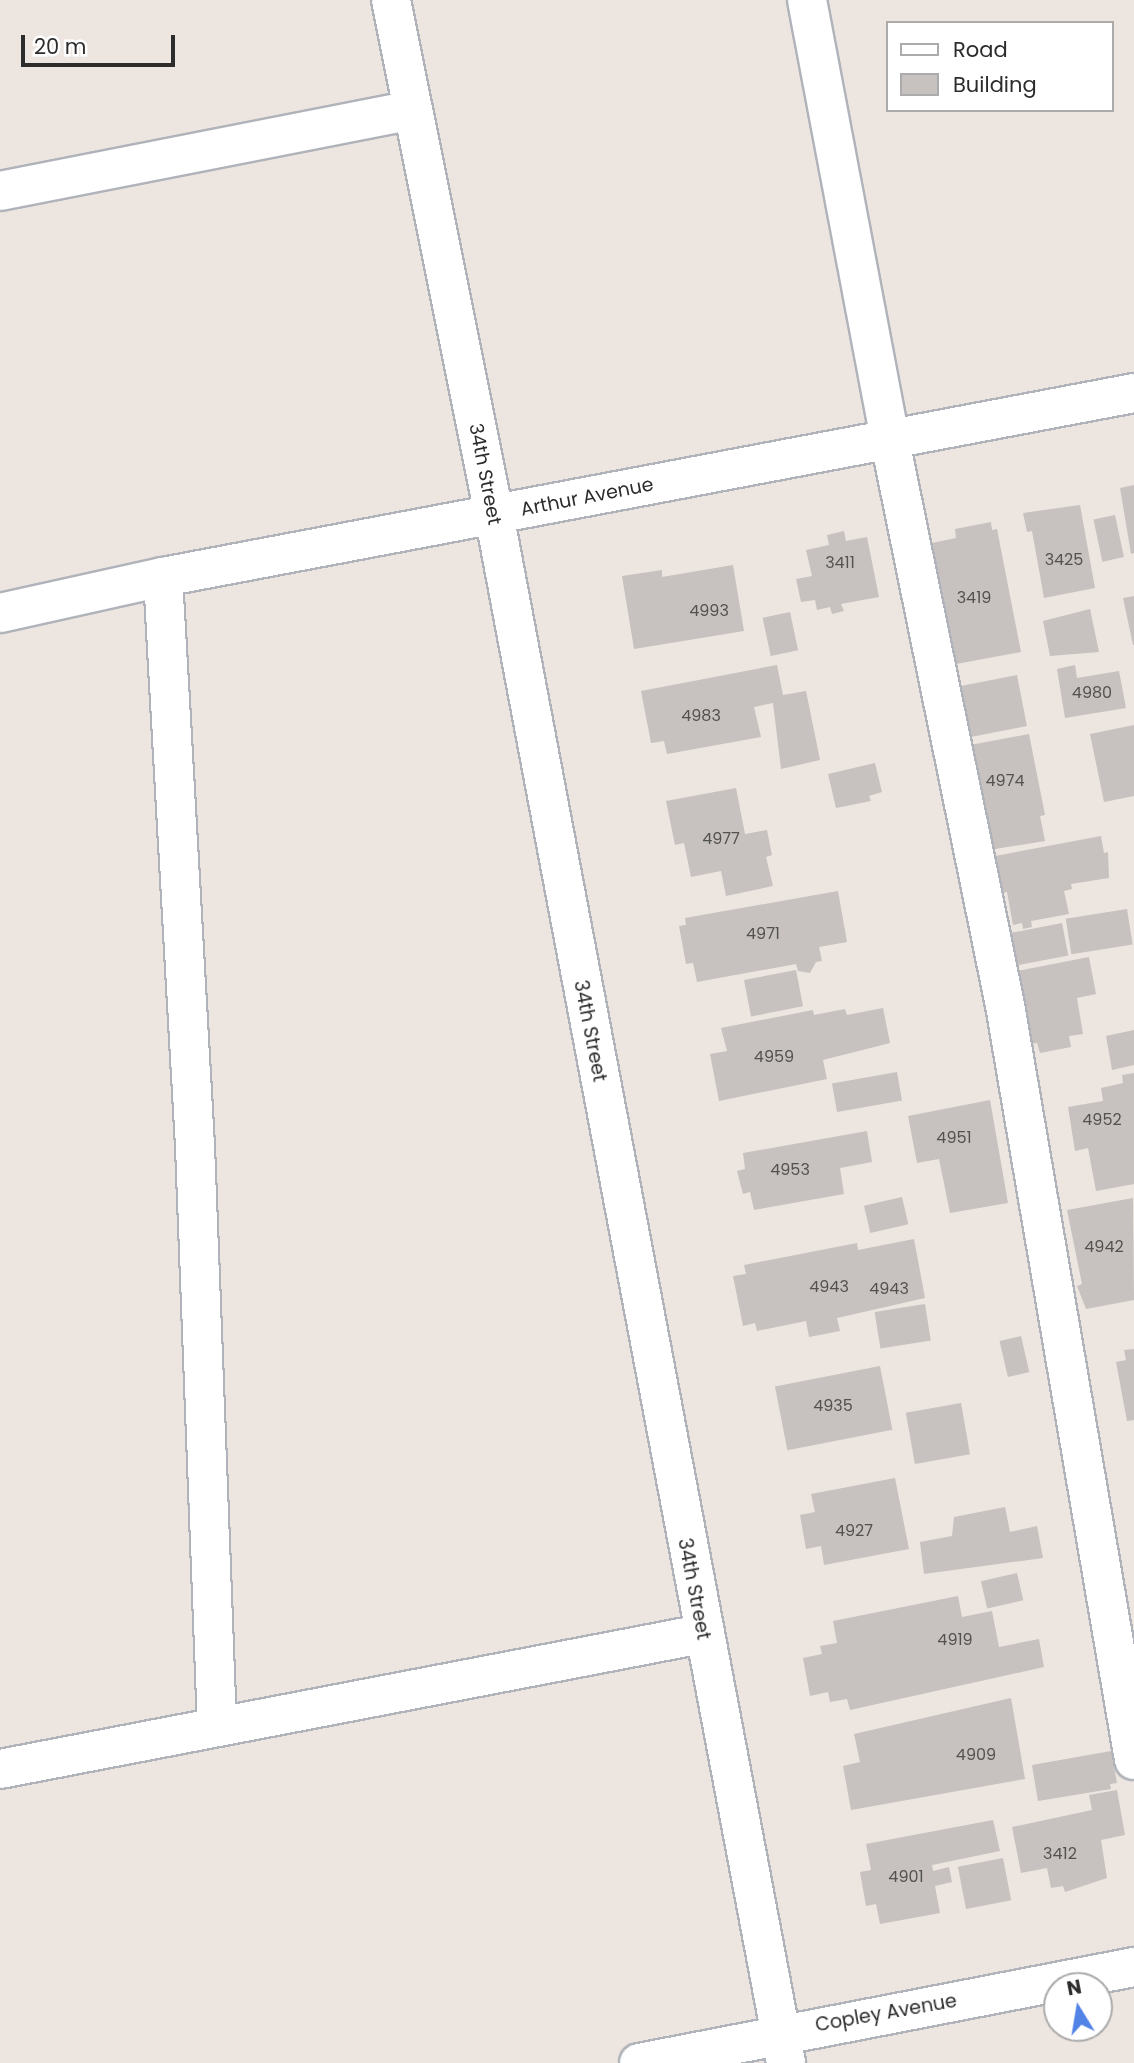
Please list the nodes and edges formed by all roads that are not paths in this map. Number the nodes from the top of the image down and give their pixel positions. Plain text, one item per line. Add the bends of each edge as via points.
1 (391, 0) edge
2 (807, 0) edge
3 (412, 110) junction
4 (0, 191) edge
5 (1134, 393) edge
6 (890, 441) junction
7 (494, 514) junction
8 (163, 577) junction
9 (0, 613) edge
10 (702, 1634) junction
11 (217, 1727) junction
12 (1134, 1760) edge
13 (0, 1769) edge
14 (1134, 1967) edge
15 (783, 2048) edge
16 (639, 2063) edge

1 - 3 street, 34th Street
2 - 6 street
3 - 4 street
3 - 7 street, 34th Street
5 - 6 street, Arthur Avenue
6 - 7 street, Arthur Avenue
6 - 12 street via 1005,1004
7 - 8 street, Arthur Avenue
7 - 10 street, 34th Street
8 - 9 street, Arthur Avenue
8 - 11 street via 195,1146
10 - 11 street
10 - 15 street, 34th Street
11 - 13 street
14 - 15 street, Copley Avenue
15 - 16 street, Copley Avenue

